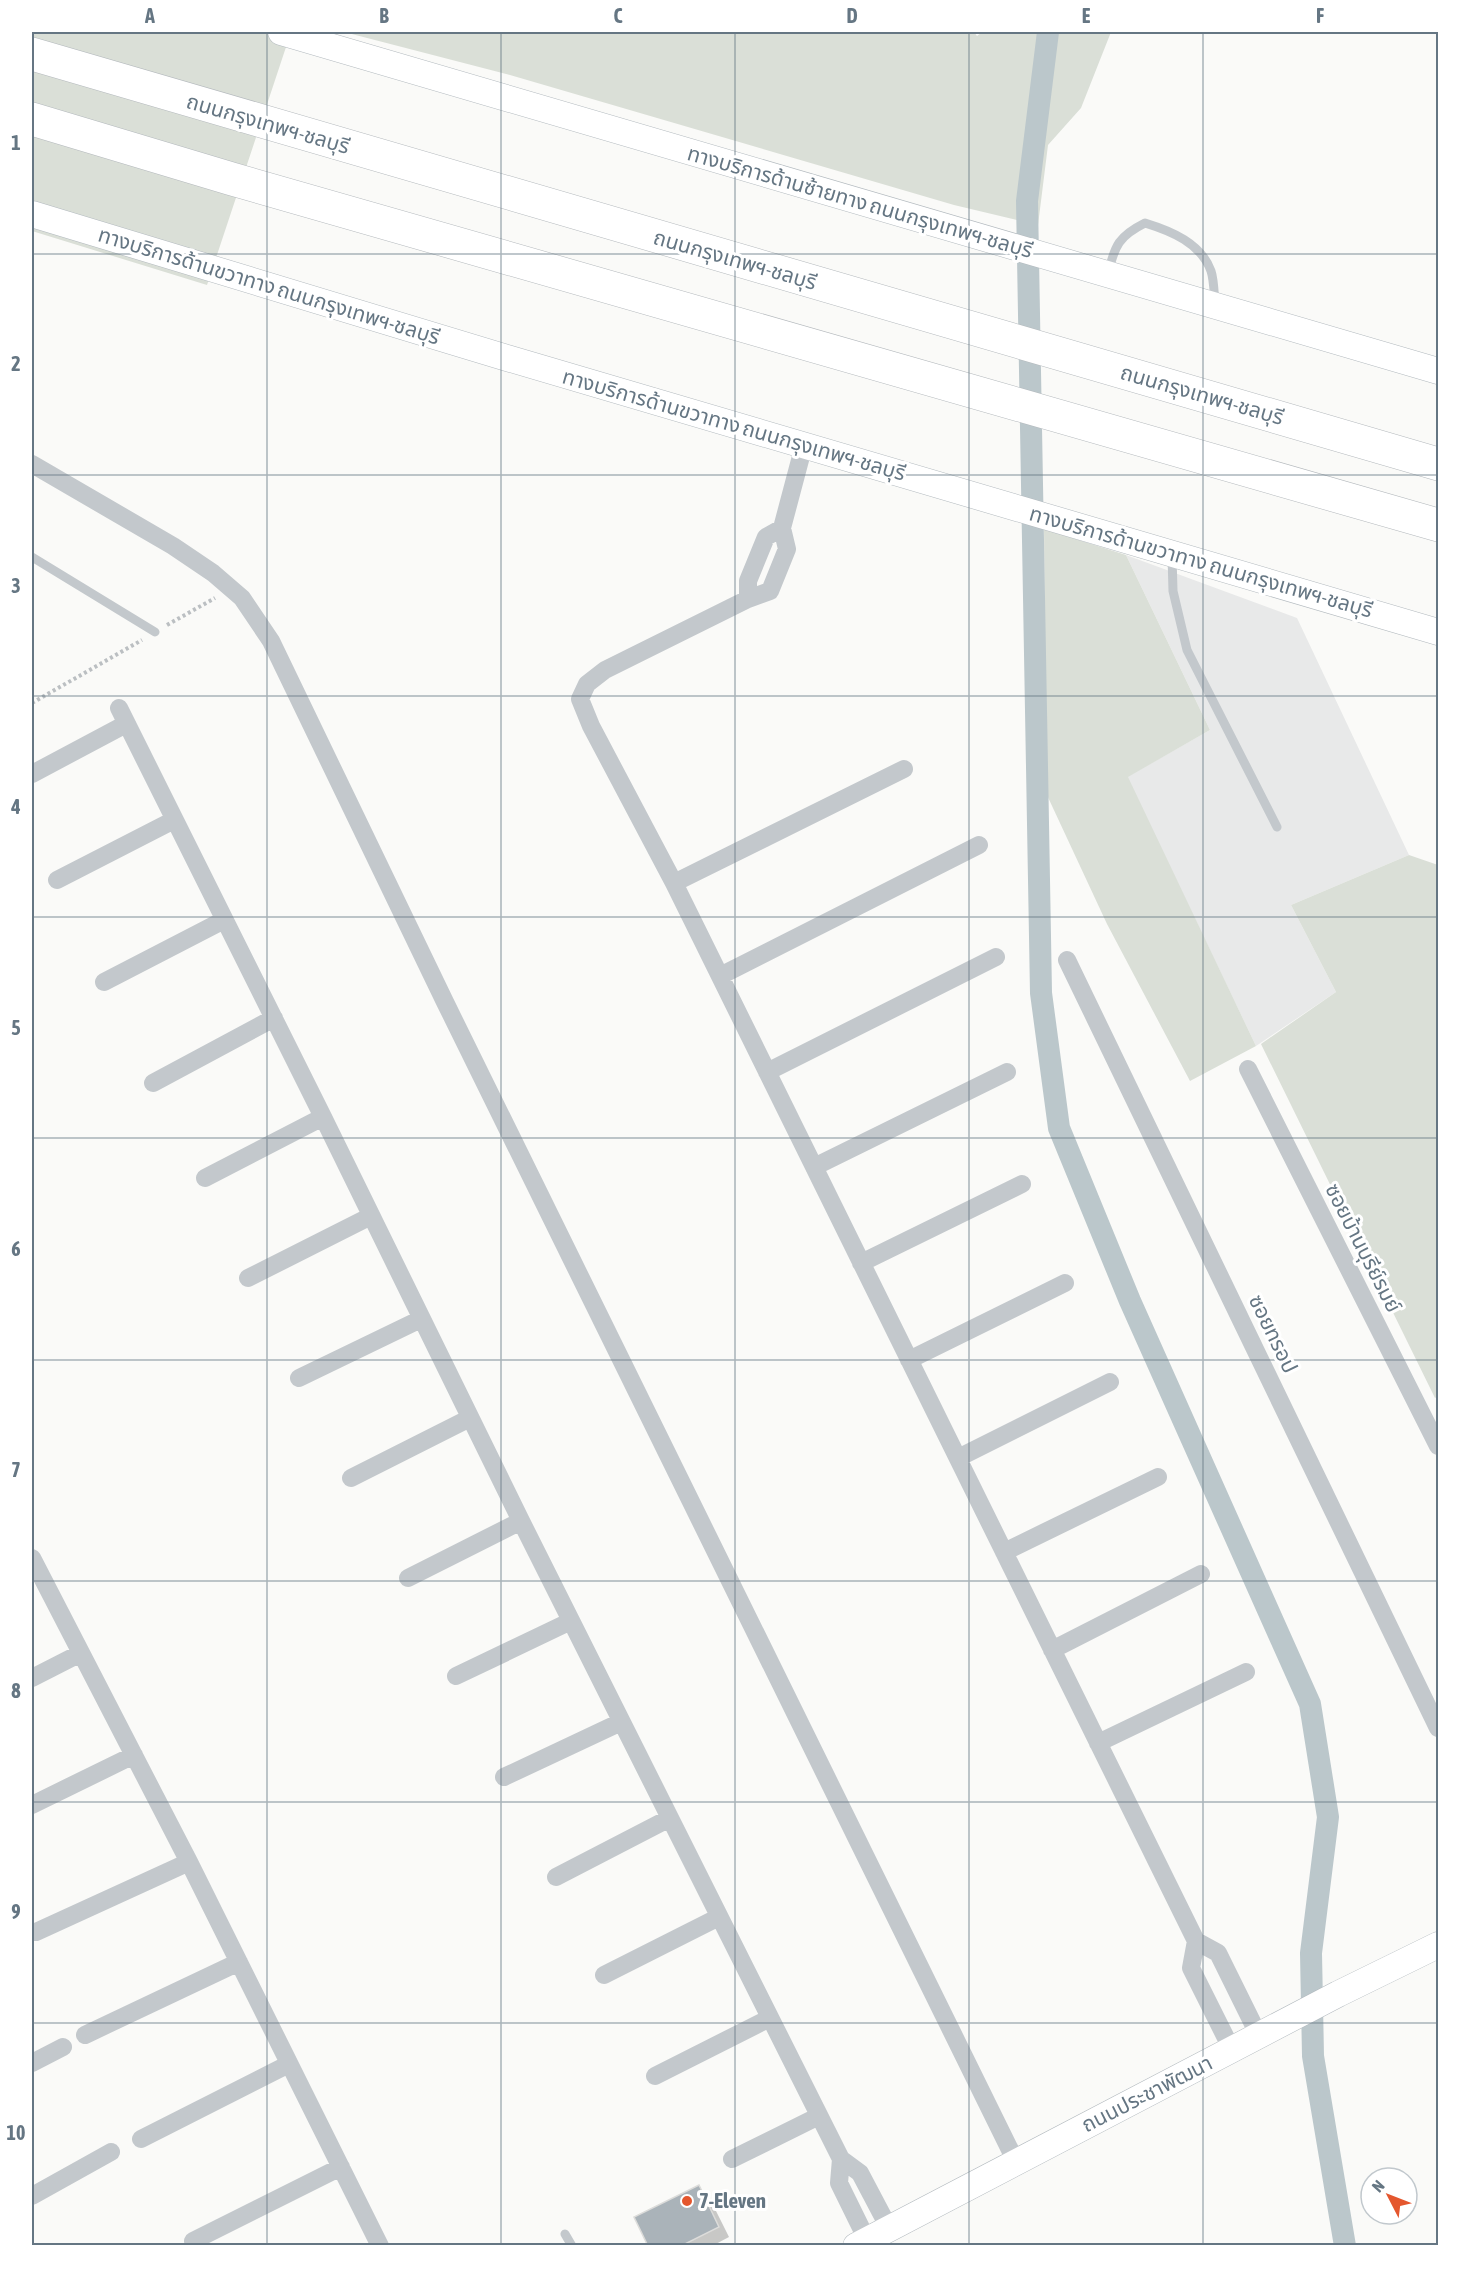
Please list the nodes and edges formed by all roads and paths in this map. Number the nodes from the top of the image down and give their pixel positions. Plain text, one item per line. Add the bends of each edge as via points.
1 (281, 32) edge
2 (32, 54) edge
3 (32, 119) edge
4 (32, 214) edge
5 (1108, 274) junction
6 (1215, 306) junction
7 (1438, 370) edge
8 (804, 446) junction
9 (32, 464) edge
10 (1438, 464) edge
11 (1438, 525) edge
12 (782, 528) junction
13 (1172, 554) junction
14 (32, 556) edge
15 (231, 589) junction
16 (748, 599) junction
17 (155, 632) junction
18 (1438, 632) edge
19 (32, 703) edge
20 (904, 769) dead end
21 (32, 774) edge
22 (174, 820) junction
23 (1277, 827) dead end
24 (979, 845) dead end
25 (57, 880) dead end
26 (674, 883) junction
27 (224, 920) junction
28 (996, 957) dead end
29 (1067, 960) dead end
30 (720, 975) junction
31 (104, 981) dead end
32 (273, 1018) junction
33 (1248, 1069) dead end
34 (767, 1072) junction
35 (1006, 1072) dead end
36 (153, 1083) dead end
37 (323, 1117) junction
38 (814, 1167) junction
39 (206, 1178) dead end
40 (1022, 1184) dead end
41 (371, 1216) junction
42 (861, 1263) junction
43 (248, 1278) dead end
44 (1065, 1283) dead end
45 (421, 1319) junction
46 (909, 1360) junction
47 (299, 1378) dead end
48 (1110, 1382) dead end
49 (470, 1418) junction
50 (1438, 1446) edge
51 (957, 1458) junction
52 (1158, 1477) dead end
53 (351, 1478) dead end
54 (521, 1521) junction
55 (1004, 1552) junction
56 (32, 1558) edge
57 (1201, 1574) dead end
58 (408, 1578) dead end
59 (571, 1621) junction
60 (1052, 1650) junction
61 (81, 1653) junction
62 (1246, 1672) dead end
63 (456, 1676) dead end
64 (32, 1678) edge
65 (621, 1722) junction
66 (1438, 1728) edge
67 (1098, 1743) junction
68 (134, 1755) junction
69 (504, 1777) dead end
70 (32, 1805) edge
71 (670, 1818) junction
72 (189, 1862) junction
73 (556, 1877) dead end
74 (719, 1917) junction
75 (36, 1932) dead end
76 (1196, 1941) junction
77 (1438, 1945) edge
78 (238, 1962) junction
79 (604, 1975) dead end
80 (770, 2018) junction
81 (85, 2035) dead end
82 (1259, 2036) junction
83 (63, 2046) dead end
84 (1232, 2050) junction
85 (32, 2063) edge
86 (289, 2064) junction
87 (655, 2076) dead end
88 (819, 2116) junction
89 (141, 2139) dead end
90 (111, 2152) dead end
91 (732, 2159) dead end
92 (841, 2159) junction
93 (1016, 2162) junction
94 (341, 2167) junction
95 (32, 2196) edge
96 (565, 2234) dead end
97 (877, 2238) edge
98 (193, 2241) dead end
99 (380, 2246) edge
100 (572, 2246) edge

1 - 5 main road, ทางบริการด้านซ้ายทาง ถนนกรุงเทพฯ-ชลบุรี
2 - 10 highway, ถนนกรุงเทพฯ-ชลบุรี
3 - 11 highway
4 - 8 main road, ทางบริการด้านขวาทาง ถนนกรุงเทพฯ-ชลบุรี
5 - 6 main road, ทางบริการด้านซ้ายทาง ถนนกรุงเทพฯ-ชลบุรี
5 - 6 lane via 1116,245 1128,231 1145,223 1168,230 1202,254 1212,272
6 - 7 main road, ทางบริการด้านซ้ายทาง ถนนกรุงเทพฯ-ชลบุรี
8 - 12 street
8 - 13 main road, ทางบริการด้านขวาทาง ถนนกรุงเทพฯ-ชลบุรี
9 - 15 street via 173,546
12 - 16 street via 766,537 747,581
12 - 16 street via 788,549 770,591
13 - 18 main road, ทางบริการด้านขวาทาง ถนนกรุงเทพฯ-ชลบุรี
13 - 23 lane via 1173,591 1187,650
14 - 17 lane
15 - 17 path
15 - 93 street via 242,598 271,640
16 - 26 street via 605,670 587,684 580,699
17 - 19 path
20 - 26 street
21 - 22 street via 123,716
22 - 25 street
22 - 27 street
24 - 30 street
26 - 30 street
27 - 31 street
27 - 32 street
28 - 34 street
29 - 66 street, ซอยทรอป
30 - 34 street
32 - 36 street
32 - 37 street
33 - 50 street, ซอยบ้านบุรีย์รมย์
34 - 38 street
35 - 38 street
37 - 39 street
37 - 41 street
38 - 42 street
40 - 42 street
41 - 43 street
41 - 45 street
42 - 46 street
44 - 46 street
45 - 47 street
45 - 49 street
46 - 51 street
48 - 51 street
49 - 53 street
49 - 54 street
51 - 55 street
52 - 55 street
54 - 58 street
54 - 59 street
55 - 60 street
56 - 61 street
57 - 60 street
59 - 63 street
59 - 65 street
60 - 67 street
61 - 64 street
61 - 68 street
62 - 67 street
65 - 69 street
65 - 71 street
67 - 76 street
68 - 70 street
68 - 72 street
71 - 73 street
71 - 74 street
72 - 75 street
72 - 78 street
74 - 79 street
74 - 80 street
76 - 82 street via 1218,1953
76 - 84 street via 1191,1968
77 - 82 main road, ถนนประชาพัฒนา
78 - 81 street
78 - 86 street
80 - 87 street
80 - 88 street
82 - 84 main road, ถนนประชาพัฒนา
83 - 85 street
84 - 93 main road, ถนนประชาพัฒนา
86 - 89 street
86 - 94 street
88 - 91 street
88 - 92 street
90 - 95 street
92 - 97 street via 860,2173
92 - 97 street via 839,2183
93 - 97 main road, ถนนประชาพัฒนา
94 - 98 street
94 - 99 street
96 - 100 lane

